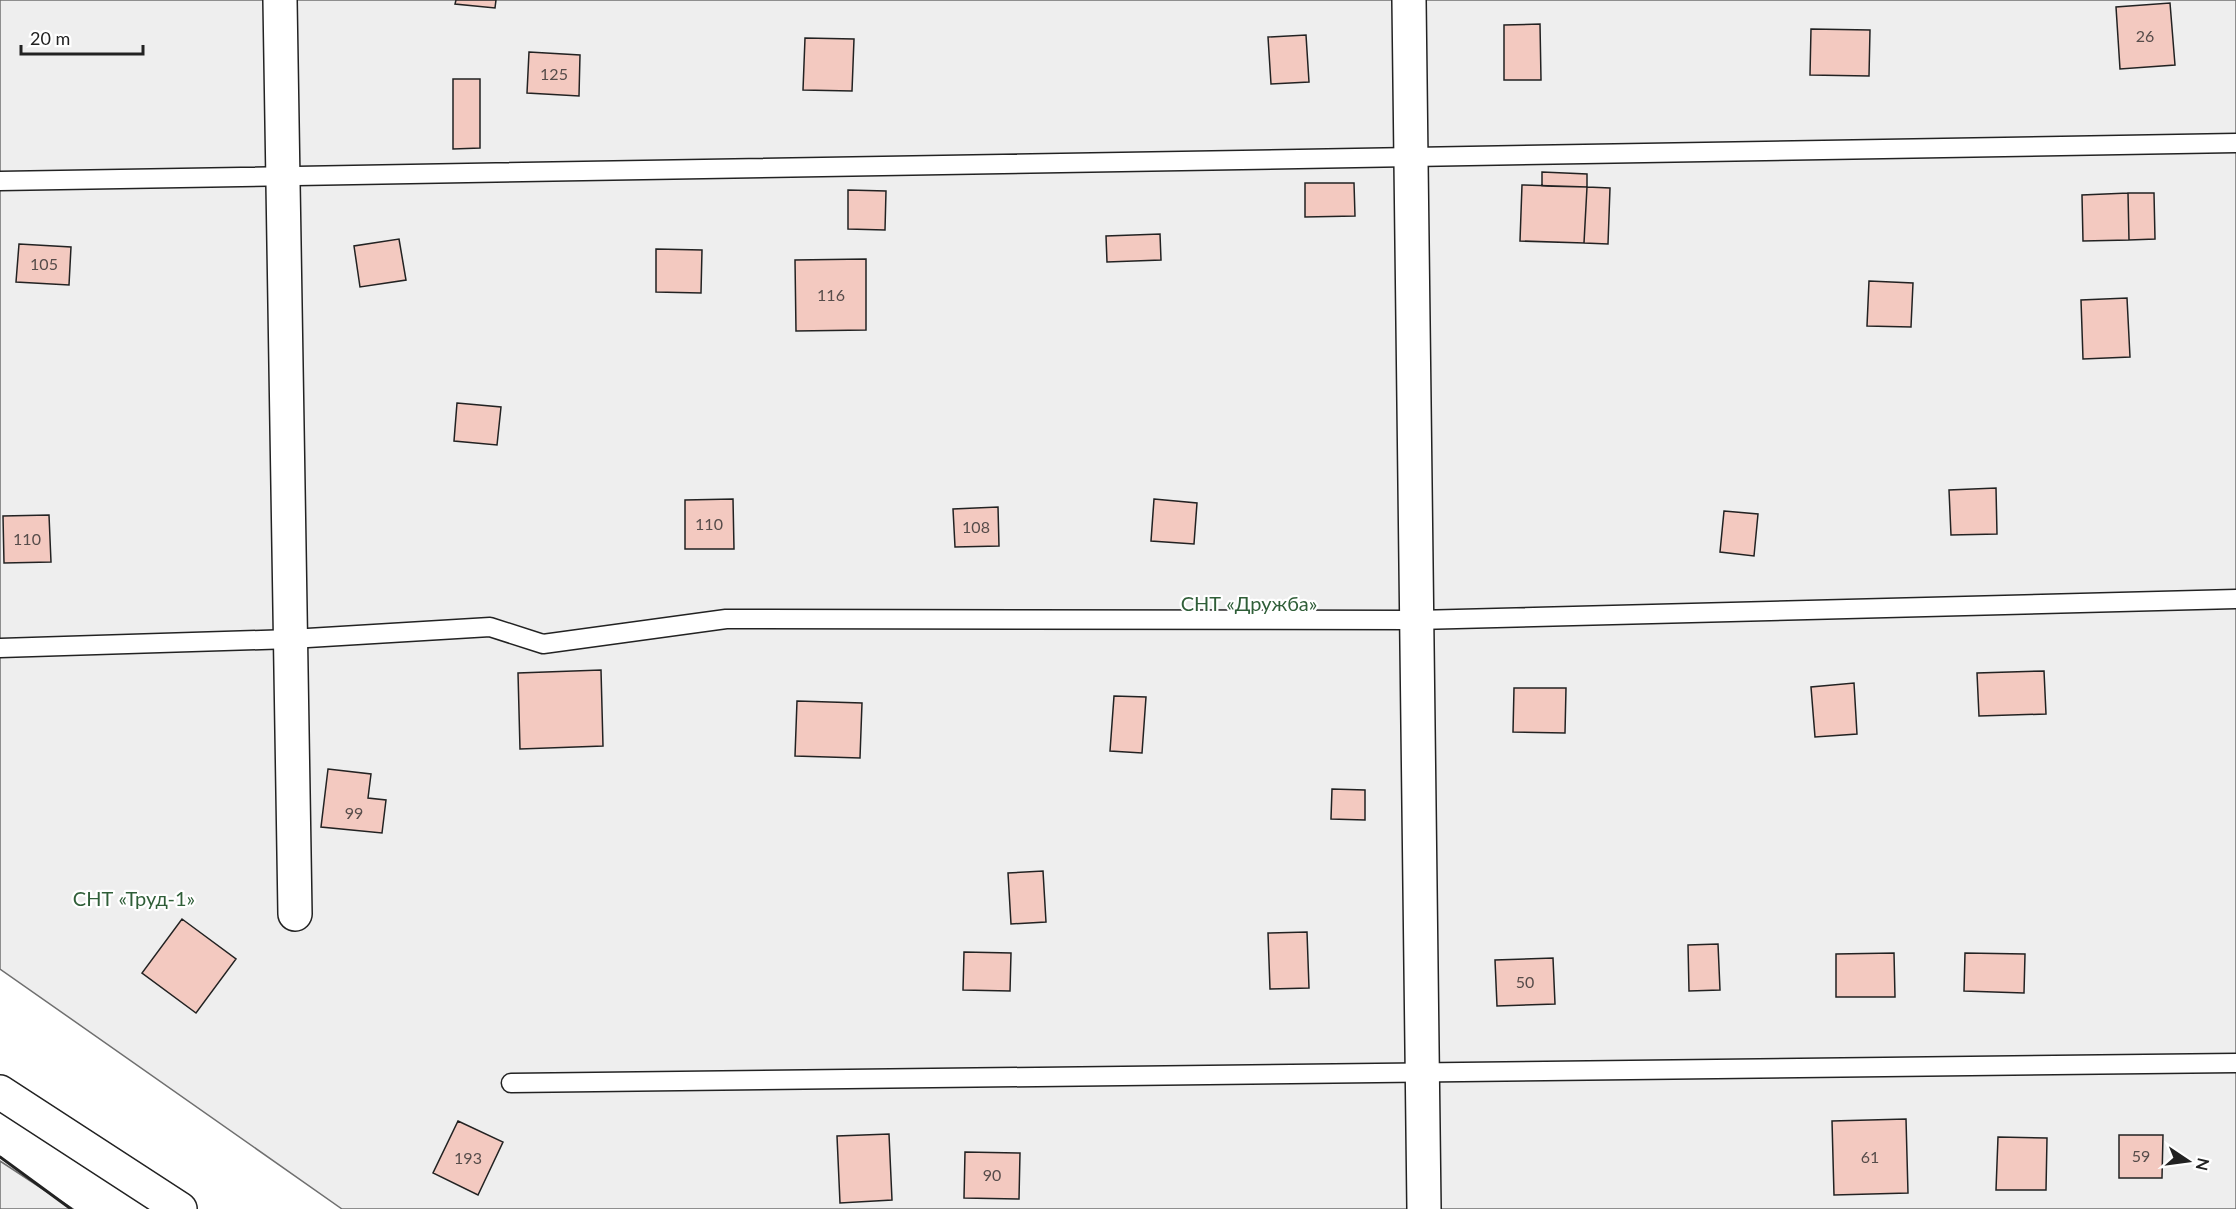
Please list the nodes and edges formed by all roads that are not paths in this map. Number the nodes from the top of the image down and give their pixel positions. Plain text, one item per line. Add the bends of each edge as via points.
1 (280, 0) edge
2 (1409, 0) edge
3 (2236, 142) edge
4 (1411, 157) junction
5 (283, 176) junction
6 (0, 181) edge
7 (2236, 599) edge
8 (1416, 620) junction
9 (291, 639) junction
10 (0, 648) edge
11 (295, 914) dead end
12 (2236, 1063) edge
13 (1422, 1072) junction
14 (511, 1083) dead end
15 (0, 1092) edge
16 (180, 1209) edge
17 (1424, 1209) edge

1 - 5 street
2 - 4 street
3 - 4 lane
4 - 5 lane
4 - 8 street
5 - 6 lane
5 - 9 street
7 - 8 lane
8 - 9 lane via 726,619 543,644 490,627
8 - 13 street
9 - 10 lane
9 - 11 street
12 - 13 lane
13 - 14 lane
13 - 17 street
15 - 16 street

